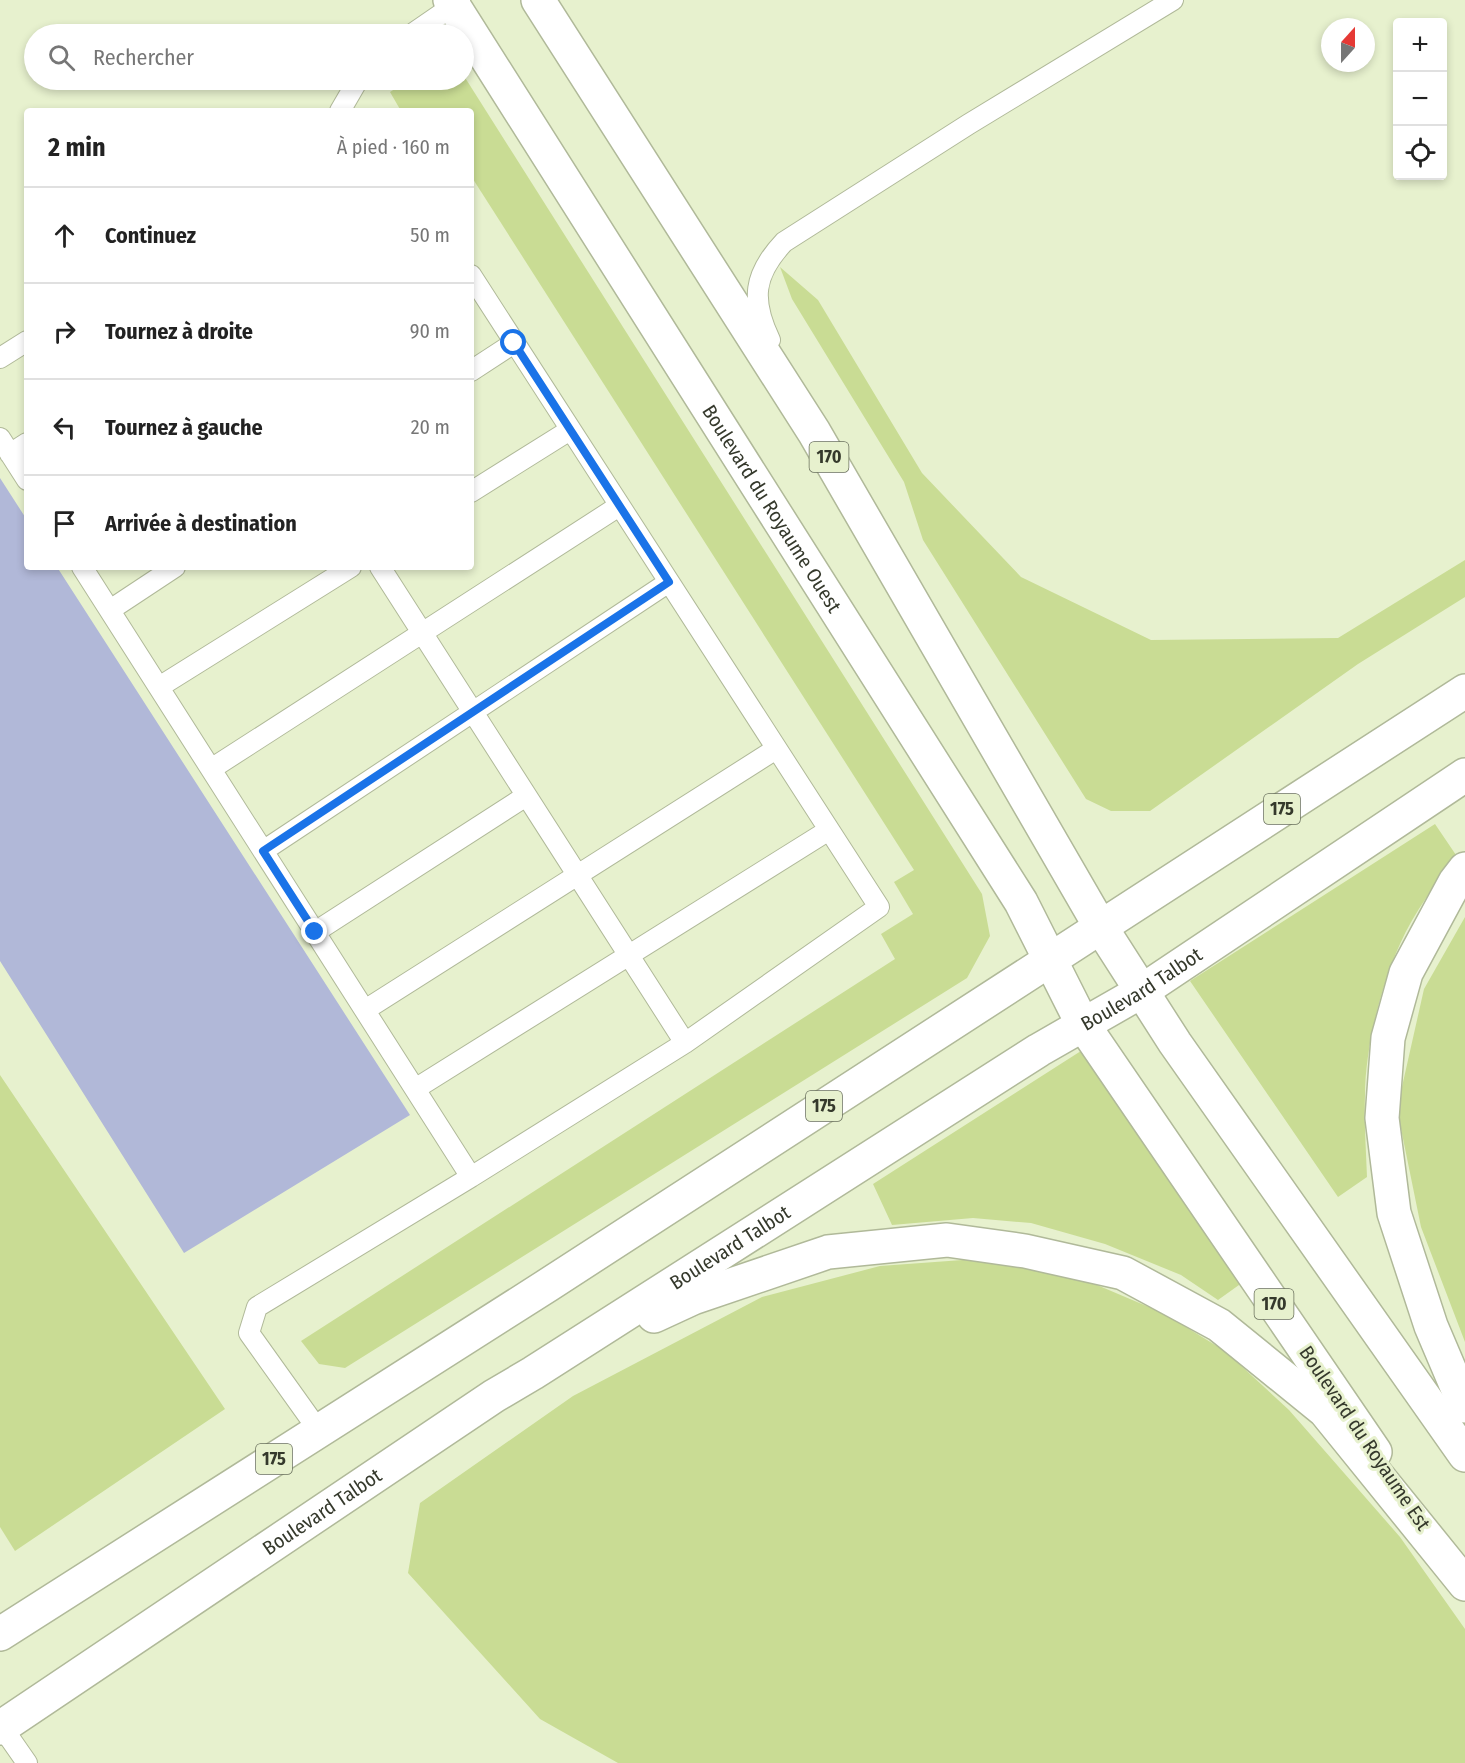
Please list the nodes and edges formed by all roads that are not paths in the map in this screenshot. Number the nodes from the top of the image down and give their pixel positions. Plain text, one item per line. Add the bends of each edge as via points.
1 (538, 0) edge
2 (1173, 0) edge
3 (455, 2) edge
4 (425, 24) edge
5 (469, 24) edge
6 (474, 32) edge
7 (352, 90) edge
8 (342, 108) edge
9 (474, 280) edge
10 (24, 343) edge
11 (514, 343) junction
12 (0, 358) edge
13 (474, 369) edge
14 (570, 430) junction
15 (814, 432) junction
16 (24, 443) edge
17 (5, 446) edge
18 (24, 475) edge
19 (474, 490) edge
20 (620, 506) junction
21 (84, 570) edge
22 (170, 570) edge
23 (346, 570) edge
24 (382, 570) edge
25 (669, 582) junction
26 (110, 610) junction
27 (422, 633) junction
28 (159, 687) junction
29 (1465, 691) edge
30 (473, 712) junction
31 (776, 749) junction
32 (211, 769) junction
33 (1465, 775) edge
34 (526, 796) junction
35 (829, 830) junction
36 (263, 851) junction
37 (1465, 869) edge
38 (577, 875) junction
39 (1100, 926) junction
40 (315, 932) junction
41 (628, 955) junction
42 (1049, 960) junction
43 (1142, 992) junction
44 (365, 1010) junction
45 (1082, 1023) junction
46 (684, 1043) junction
47 (415, 1089) junction
48 (471, 1177) junction
49 (533, 1373) junction
50 (1465, 1406) edge
51 (319, 1431) junction
52 (1465, 1455) edge
53 (1465, 1584) edge
54 (0, 1634) edge
55 (1, 1726) edge
56 (27, 1763) edge

1 - 15 main road, 170
2 - 15 lane via 784,242 769,258 759,280 757,305 761,322
3 - 4 lane
3 - 5 main road, Boulevard du Royaume Ouest / 170
6 - 42 main road, Boulevard du Royaume Ouest / 170 via 1021,902
7 - 8 lane
9 - 11 lane
10 - 12 lane
11 - 13 lane
11 - 14 lane
14 - 19 lane
14 - 20 lane
15 - 39 main road, 170
16 - 17 lane
17 - 18 lane
20 - 25 lane
20 - 27 lane
21 - 26 lane
22 - 26 lane
23 - 28 lane
24 - 27 lane
25 - 30 lane
25 - 31 lane
26 - 28 lane
27 - 30 lane
27 - 32 lane
28 - 32 lane
29 - 39 main road, 175
30 - 34 lane
30 - 36 lane
31 - 35 lane
31 - 38 lane
32 - 36 lane
33 - 43 main road, Boulevard Talbot
34 - 38 lane
34 - 40 lane
35 - 41 lane
35 - 46 lane via 879,907
36 - 40 lane
37 - 50 main road via 1406,973 1388,1038 1382,1118 1394,1213 1431,1326
38 - 41 lane
38 - 44 lane
39 - 42 main road, 175
39 - 43 main road, 170
40 - 44 lane
41 - 46 lane
41 - 47 lane
42 - 45 main road, Boulevard du Royaume Ouest / 170
42 - 51 main road, 175
43 - 45 main road, Boulevard Talbot
43 - 52 main road, 170
44 - 47 lane
45 - 49 main road, Boulevard Talbot
45 - 53 main road, Boulevard du Royaume Est / 170
46 - 48 lane
47 - 48 lane
48 - 51 lane via 257,1307 249,1333
49 - 53 main road via 693,1298 828,1252 947,1240 1025,1251 1123,1273 1219,1325 1326,1412
49 - 55 main road, Boulevard Talbot
51 - 54 main road, 175
55 - 56 lane

